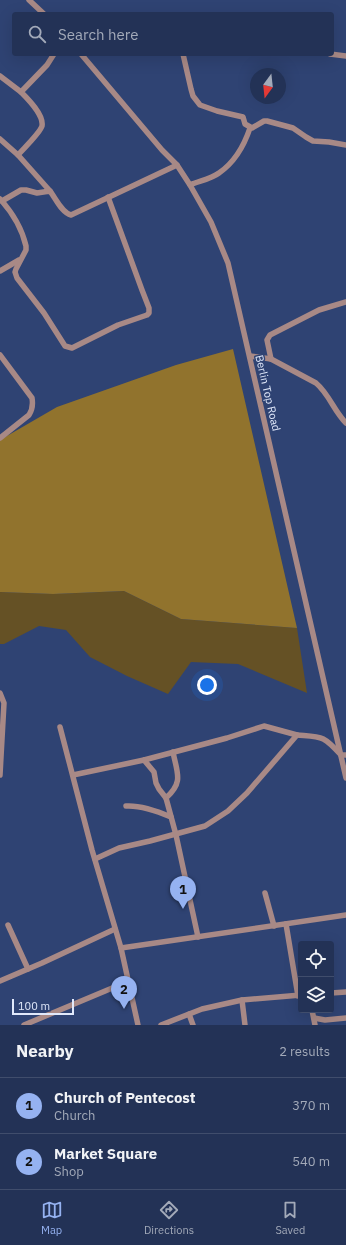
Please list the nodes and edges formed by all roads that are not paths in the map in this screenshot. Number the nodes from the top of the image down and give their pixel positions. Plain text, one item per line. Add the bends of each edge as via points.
1 (28, 0) edge
2 (42, 12) edge
3 (334, 54) edge
4 (53, 56) edge
5 (83, 56) edge
6 (183, 56) edge
7 (346, 56) edge
8 (0, 76) edge
9 (21, 92) junction
10 (250, 128) junction
11 (1, 142) edge
12 (346, 145) edge
13 (18, 155) junction
14 (177, 165) junction
15 (190, 185) junction
16 (50, 191) junction
17 (108, 197) junction
18 (1, 200) edge
19 (19, 260) junction
20 (0, 271) edge
21 (346, 302) edge
22 (0, 355) edge
23 (250, 356) junction
24 (270, 359) junction
25 (346, 423) edge
26 (0, 438) edge
27 (0, 693) edge
28 (60, 727) dead end
29 (297, 735) junction
30 (172, 752) junction
31 (343, 755) edge
32 (144, 760) junction
33 (0, 775) edge
34 (73, 775) junction
35 (346, 778) edge
36 (166, 798) junction
37 (126, 806) dead end
38 (171, 817) junction
39 (176, 835) junction
40 (95, 859) junction
41 (265, 893) dead end
42 (346, 915) edge
43 (286, 924) junction
44 (8, 925) dead end
45 (274, 926) junction
46 (115, 929) junction
47 (198, 937) junction
48 (121, 948) junction
49 (28, 970) junction
50 (0, 981) edge
51 (129, 981) junction
52 (298, 990) edge
53 (346, 992) edge
54 (334, 993) edge
55 (298, 995) edge
56 (242, 1000) junction
57 (313, 1013) edge
58 (189, 1014) junction
59 (314, 1018) junction
60 (346, 1018) edge
61 (24, 1025) edge
62 (138, 1025) edge
63 (161, 1025) edge
64 (193, 1025) edge
65 (245, 1025) edge
66 (315, 1025) edge

1 - 2 street
3 - 7 street
4 - 9 street
5 - 14 street, Berlin Top Road
6 - 10 street via 196,101 217,112 243,117 245,124
8 - 9 street
9 - 13 street via 32,103 42,124
10 - 12 street via 267,121 293,128 313,141
10 - 15 street via 243,146 228,166 218,174
11 - 13 street
13 - 16 street
14 - 15 street, Berlin Top Road
14 - 17 street
15 - 23 street, Berlin Top Road via 211,222 228,263
16 - 17 street via 68,215
16 - 18 street via 37,193 21,190
17 - 19 street via 149,314 118,325 72,348 68,347 17,278 15,272
18 - 19 street via 14,219 24,241 26,250
19 - 20 street
21 - 24 street via 319,310 270,335 267,340
22 - 26 street via 32,398 33,403 29,415
23 - 24 street
23 - 31 street, Berlin Top Road via 295,560
24 - 25 street via 321,387
27 - 33 street via 4,703
28 - 34 street
29 - 30 street via 264,726
29 - 31 street via 322,738
29 - 39 street via 228,811 205,826
30 - 32 street
30 - 36 street via 178,779 173,792
31 - 35 street, Berlin Top Road
32 - 34 street
32 - 36 street via 154,772 156,783
34 - 40 street
36 - 38 street
37 - 38 street via 156,811
38 - 39 street
39 - 40 street via 119,848
39 - 47 street
40 - 46 street
41 - 45 street
42 - 43 street
43 - 45 street
43 - 52 street
44 - 49 street
45 - 47 street
46 - 48 street
46 - 49 street
47 - 48 street
48 - 51 street
49 - 50 street
51 - 61 street
51 - 62 street
53 - 54 street
55 - 56 street
56 - 58 street
56 - 65 street
57 - 59 street
58 - 63 street
58 - 64 street
59 - 60 street
59 - 66 street

